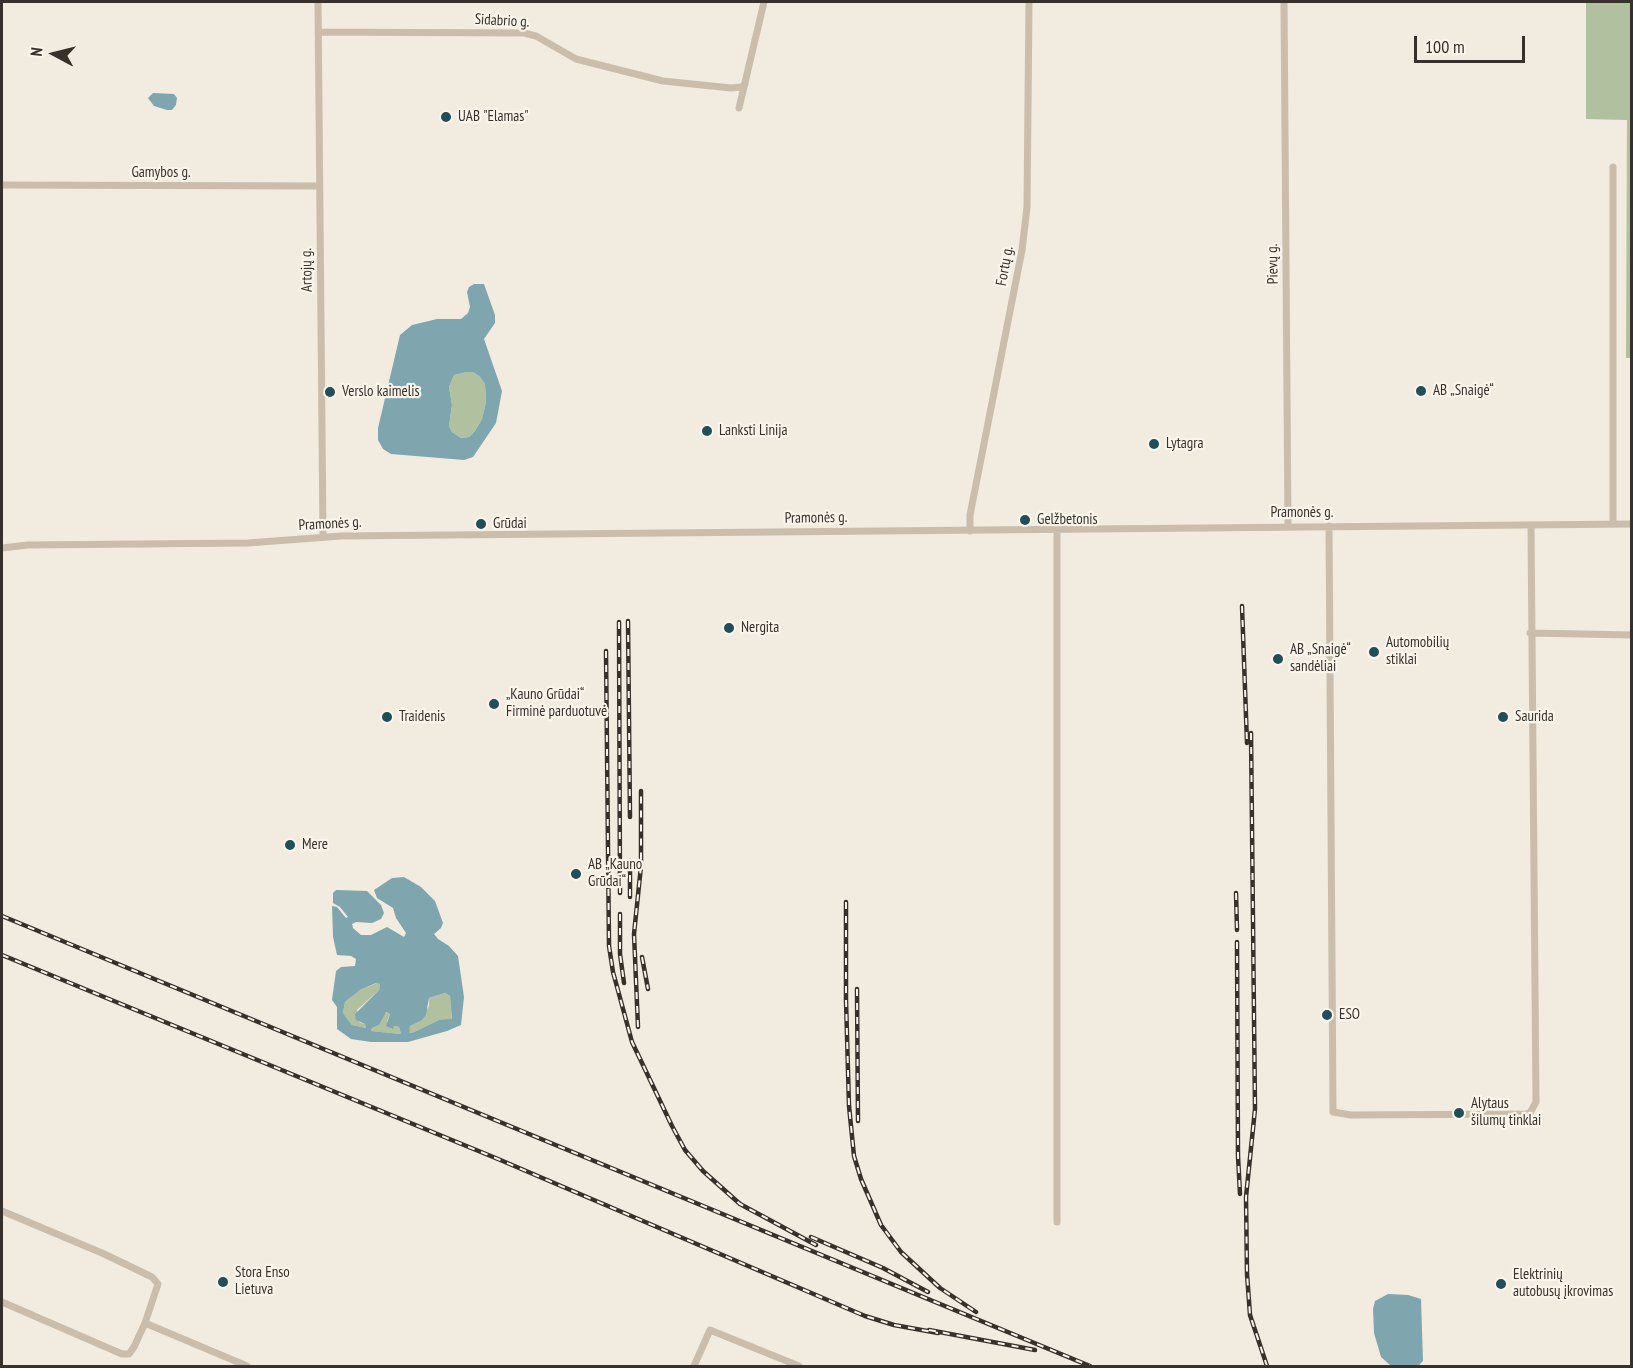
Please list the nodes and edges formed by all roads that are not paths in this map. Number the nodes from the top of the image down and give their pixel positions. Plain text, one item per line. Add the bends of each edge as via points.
1 (318, 2) edge
2 (764, 2) edge
3 (1029, 2) edge
4 (1284, 2) edge
5 (318, 33) junction
6 (745, 84) junction
7 (740, 108) dead end
8 (1613, 167) dead end
9 (2, 185) edge
10 (320, 186) junction
11 (1613, 524) junction
12 (1632, 524) edge
13 (1531, 525) junction
14 (1287, 526) junction
15 (1329, 526) junction
16 (1057, 529) junction
17 (970, 531) junction
18 (323, 537) junction
19 (2, 548) edge
20 (1530, 633) junction
21 (1632, 635) edge
22 (2, 1211) edge
23 (1057, 1222) dead end
24 (2, 1302) edge
25 (145, 1323) junction
26 (247, 1366) edge
27 (694, 1366) edge
28 (800, 1366) edge

1 - 5 street, Artojų g.
2 - 6 street
3 - 17 street, Fortų g. via 1028,207
4 - 14 street, Pievų g.
5 - 6 street, Sidabrio g. via 524,33 576,59 663,81 722,87
5 - 10 street, Artojų g.
6 - 7 street
8 - 11 street
9 - 10 street, Gamybos g.
10 - 18 street, Artojų g.
11 - 12 street, Pramonės g.
11 - 13 street, Pramonės g.
13 - 15 street, Pramonės g.
13 - 20 street
14 - 15 street, Pramonės g.
14 - 16 street, Pramonės g.
15 - 20 street via 1333,1112 1526,1114 1536,1102
16 - 17 street, Pramonės g.
16 - 23 street
17 - 18 street, Pramonės g.
18 - 19 street, Pramonės g. via 248,543
20 - 21 street
22 - 25 street via 152,1277 158,1284
24 - 25 street via 122,1354 129,1354
25 - 26 street
27 - 28 street via 710,1330

